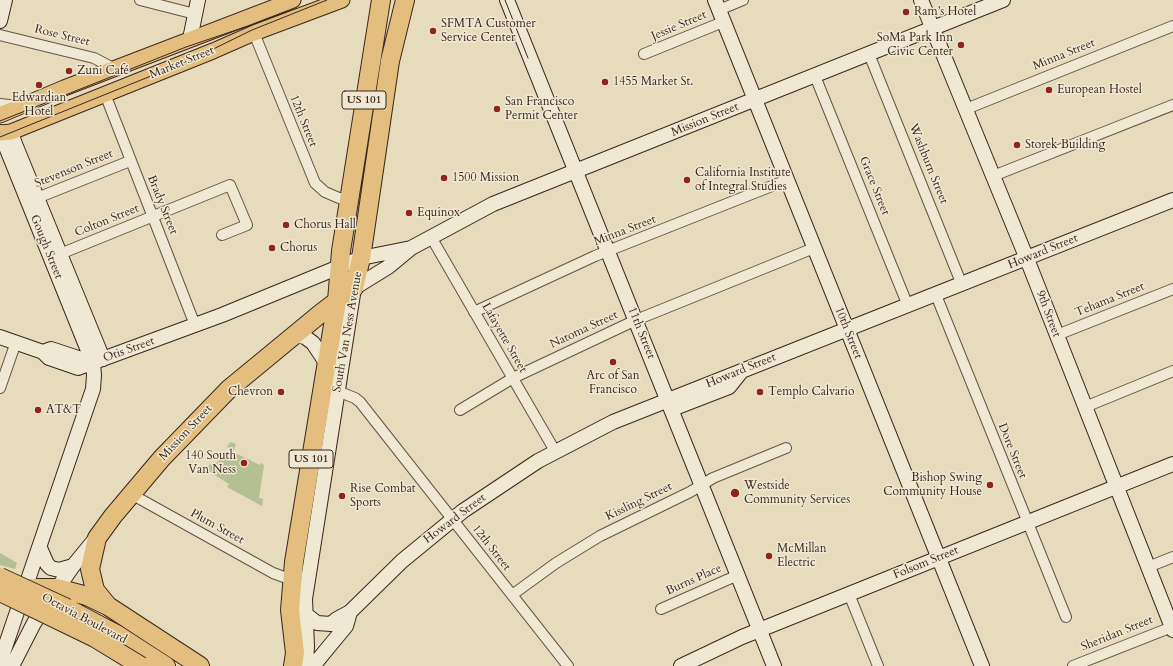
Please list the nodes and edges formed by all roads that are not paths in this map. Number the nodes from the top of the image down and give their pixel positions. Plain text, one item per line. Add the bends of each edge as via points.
1 (5, 0) edge
2 (140, 0) edge
3 (293, 0) edge
4 (342, 0) edge
5 (381, 0) edge
6 (405, 0) edge
7 (507, 0) edge
8 (743, 0) edge
9 (921, 0) edge
10 (1003, 0) edge
11 (197, 7) edge
12 (719, 11) edge
13 (0, 20) edge
14 (1173, 26) edge
15 (933, 28) junction
16 (254, 33) junction
17 (0, 35) edge
18 (190, 39) junction
19 (644, 54) dead end
20 (869, 54) junction
21 (108, 72) junction
22 (815, 76) junction
23 (104, 94) junction
24 (754, 100) junction
25 (0, 104) edge
26 (1173, 105) edge
27 (20, 106) junction
28 (966, 109) junction
29 (0, 116) edge
30 (5, 134) edge
31 (130, 161) junction
32 (576, 171) junction
33 (993, 176) junction
34 (787, 180) junction
35 (32, 200) junction
36 (348, 200) junction
37 (1173, 200) edge
38 (154, 216) junction
39 (222, 235) dead end
40 (431, 237) junction
41 (410, 248) junction
42 (814, 248) junction
43 (608, 251) junction
44 (60, 254) junction
45 (1025, 254) junction
46 (361, 258) junction
47 (340, 268) junction
48 (962, 285) junction
49 (354, 288) junction
50 (1173, 289) edge
51 (936, 295) junction
52 (337, 301) junction
53 (908, 306) junction
54 (474, 312) junction
55 (636, 320) junction
56 (195, 325) junction
57 (847, 329) junction
58 (294, 335) junction
59 (1057, 335) junction
60 (0, 337) edge
61 (16, 342) junction
62 (98, 361) junction
63 (327, 364) junction
64 (1173, 371) edge
65 (513, 378) junction
66 (0, 388) edge
67 (330, 389) junction
68 (669, 400) junction
69 (1085, 407) junction
70 (460, 410) dead end
71 (786, 448) dead end
72 (555, 452) junction
73 (1173, 464) edge
74 (702, 485) junction
75 (1117, 487) junction
76 (130, 494) junction
77 (452, 519) junction
78 (1027, 523) junction
79 (96, 538) junction
80 (40, 548) junction
81 (1173, 557) edge
82 (940, 562) junction
83 (302, 563) junction
84 (73, 566) junction
85 (1148, 567) junction
86 (738, 575) junction
87 (0, 578) edge
88 (299, 583) junction
89 (0, 593) edge
90 (53, 594) junction
91 (849, 594) junction
92 (23, 595) junction
93 (512, 595) junction
94 (108, 606) junction
95 (660, 609) dead end
96 (41, 612) junction
97 (350, 612) junction
98 (304, 613) junction
99 (1066, 617) dead end
100 (1172, 628) edge
101 (762, 635) junction
102 (0, 662) edge
103 (12, 666) edge
104 (140, 666) edge
105 (167, 666) edge
106 (200, 666) edge
107 (293, 666) edge
108 (306, 666) edge
109 (312, 666) edge
110 (568, 666) edge
111 (682, 666) edge
112 (774, 666) edge
113 (878, 666) edge
114 (982, 666) edge
115 (1073, 666) edge

1 - 13 main road
2 - 11 street
3 - 18 main road, Market Street
4 - 16 main road, Market Street
5 - 36 highway, South Van Ness Avenue / US 101
6 - 46 highway, South Van Ness Avenue / US 101 via 390,61
7 - 32 main road, 11th Street
8 - 12 street, Jessie Street
9 - 15 main road, 9th Street
10 - 15 main road, Mission Street
11 - 18 main road
12 - 19 street, Jessie Street
12 - 24 main road, 10th Street
14 - 28 street, Minna Street
15 - 20 main road, Mission Street
15 - 28 main road, 9th Street
16 - 23 main road, Market Street
16 - 36 street, 12th Street via 315,183 325,192
17 - 21 street, Rose Street via 94,58
18 - 21 main road, Market Street
18 - 30 main road, Market Street via 177,57 37,114
20 - 22 main road, Mission Street
20 - 48 street, Washburn Street
21 - 27 main road, Market Street
21 - 29 main road, Market Street via 64,95 20,113
22 - 24 main road, Mission Street
22 - 53 street, Grace Street
23 - 30 main road, Market Street
23 - 31 street, Brady Street
24 - 32 main road, Mission Street
24 - 34 main road, 10th Street
25 - 27 street
26 - 33 street
27 - 29 main road, Market Street
28 - 33 main road, 9th Street
30 - 35 main road, Gough Street
31 - 35 street, Stevenson Street
31 - 38 street, Brady Street
32 - 40 main road, Mission Street via 486,207
32 - 43 main road, 11th Street
33 - 45 main road, 9th Street
34 - 42 main road, 10th Street
34 - 43 street, Minna Street
35 - 44 main road, Gough Street
35 - 62 main road, Gough Street
36 - 47 highway, South Van Ness Avenue / US 101
37 - 45 main road, Howard Street via 1118,223
38 - 39 street, Colton Street via 230,185 247,225
38 - 44 street, Colton Street
38 - 56 street, Brady Street
40 - 41 main road, Mission Street
40 - 54 street, Lafayette Street
41 - 46 main road, Mission Street
41 - 49 main road, Mission Street via 388,267
42 - 55 street, Natoma Street
42 - 57 main road, 10th Street
43 - 54 street, Minna Street
43 - 55 main road, 11th Street
44 - 62 main road, Gough Street
45 - 48 main road, Howard Street
45 - 59 main road, 9th Street
46 - 47 main road, Mission Street
46 - 49 highway, South Van Ness Avenue / US 101
47 - 52 highway, South Van Ness Avenue / US 101
47 - 56 main road, Otis Street
48 - 51 main road, Howard Street
49 - 52 highway, Mission Street
49 - 67 main road, South Van Ness Avenue
50 - 59 street, Tehama Street
51 - 53 main road, Howard Street
51 - 78 street, Dore Street
52 - 58 highway, Mission Street
52 - 63 highway, South Van Ness Avenue / US 101
53 - 57 main road, Howard Street
54 - 65 street, Lafayette Street
55 - 65 street, Natoma Street
55 - 68 main road, 11th Street
56 - 62 main road, Otis Street
57 - 68 main road, Howard Street
57 - 82 main road, 10th Street
58 - 63 main road via 305,337 313,344
58 - 76 highway, Mission Street via 229,389
59 - 69 main road, 9th Street
60 - 61 main road
61 - 62 main road via 43,352 48,358 78,368
61 - 66 street
62 - 80 main road, Otis Street via 93,389
63 - 67 highway, South Van Ness Avenue / US 101
64 - 69 street
65 - 70 street, Natoma Street
65 - 72 street, Lafayette Street
67 - 77 street, 12th Street via 360,402
67 - 83 main road, South Van Ness Avenue
67 - 83 highway, South Van Ness Avenue / US 101 via 299,531
68 - 72 main road, Howard Street via 613,422
68 - 74 main road, 11th Street
69 - 75 main road, 9th Street
71 - 74 street, Kissling Street
72 - 77 main road, Howard Street via 502,483
73 - 75 main road, Folsom Street
74 - 86 main road, 11th Street
74 - 93 street, Kissling Street via 578,548
75 - 78 main road, Folsom Street
75 - 85 main road, 9th Street
76 - 79 highway, Mission Street
76 - 88 street, Plum Street via 273,573
77 - 93 street, 12th Street
77 - 97 main road, Howard Street via 402,561
78 - 82 main road, Folsom Street
78 - 99 street, Dore Street
79 - 84 main road, Mission Street
79 - 94 highway via 91,562 92,584
80 - 84 main road via 47,564 52,568 59,570
80 - 92 main road, Otis Street
81 - 85 street
82 - 91 main road, Folsom Street
82 - 114 main road, 10th Street
83 - 88 highway, South Van Ness Avenue / US 101
84 - 90 main road, Mission Street
85 - 100 main road, 9th Street
86 - 95 street, Burns Place
86 - 101 main road, 11th Street
87 - 92 main road
87 - 105 highway, Octavia Boulevard, bridge via 101,626
88 - 98 main road, South Van Ness Avenue
88 - 107 highway, South Van Ness Avenue / US 101 via 290,610 295,653
89 - 92 main road
89 - 104 highway, Octavia Boulevard, bridge via 95,638
90 - 92 highway
90 - 94 highway via 87,596
90 - 96 main road, Mission Street
90 - 105 main road
91 - 101 main road, Folsom Street
91 - 113 street
92 - 96 main road
92 - 102 main road
93 - 110 street, 12th Street
94 - 106 highway
96 - 103 main road, Mission Street
96 - 104 main road via 96,639
97 - 98 main road, Howard Street via 331,624 324,625 314,622
97 - 109 main road, Howard Street via 346,626
98 - 108 main road, South Van Ness Avenue
100 - 115 street, Sheridan Street
101 - 111 main road, Folsom Street via 709,652
101 - 112 main road, 11th Street

